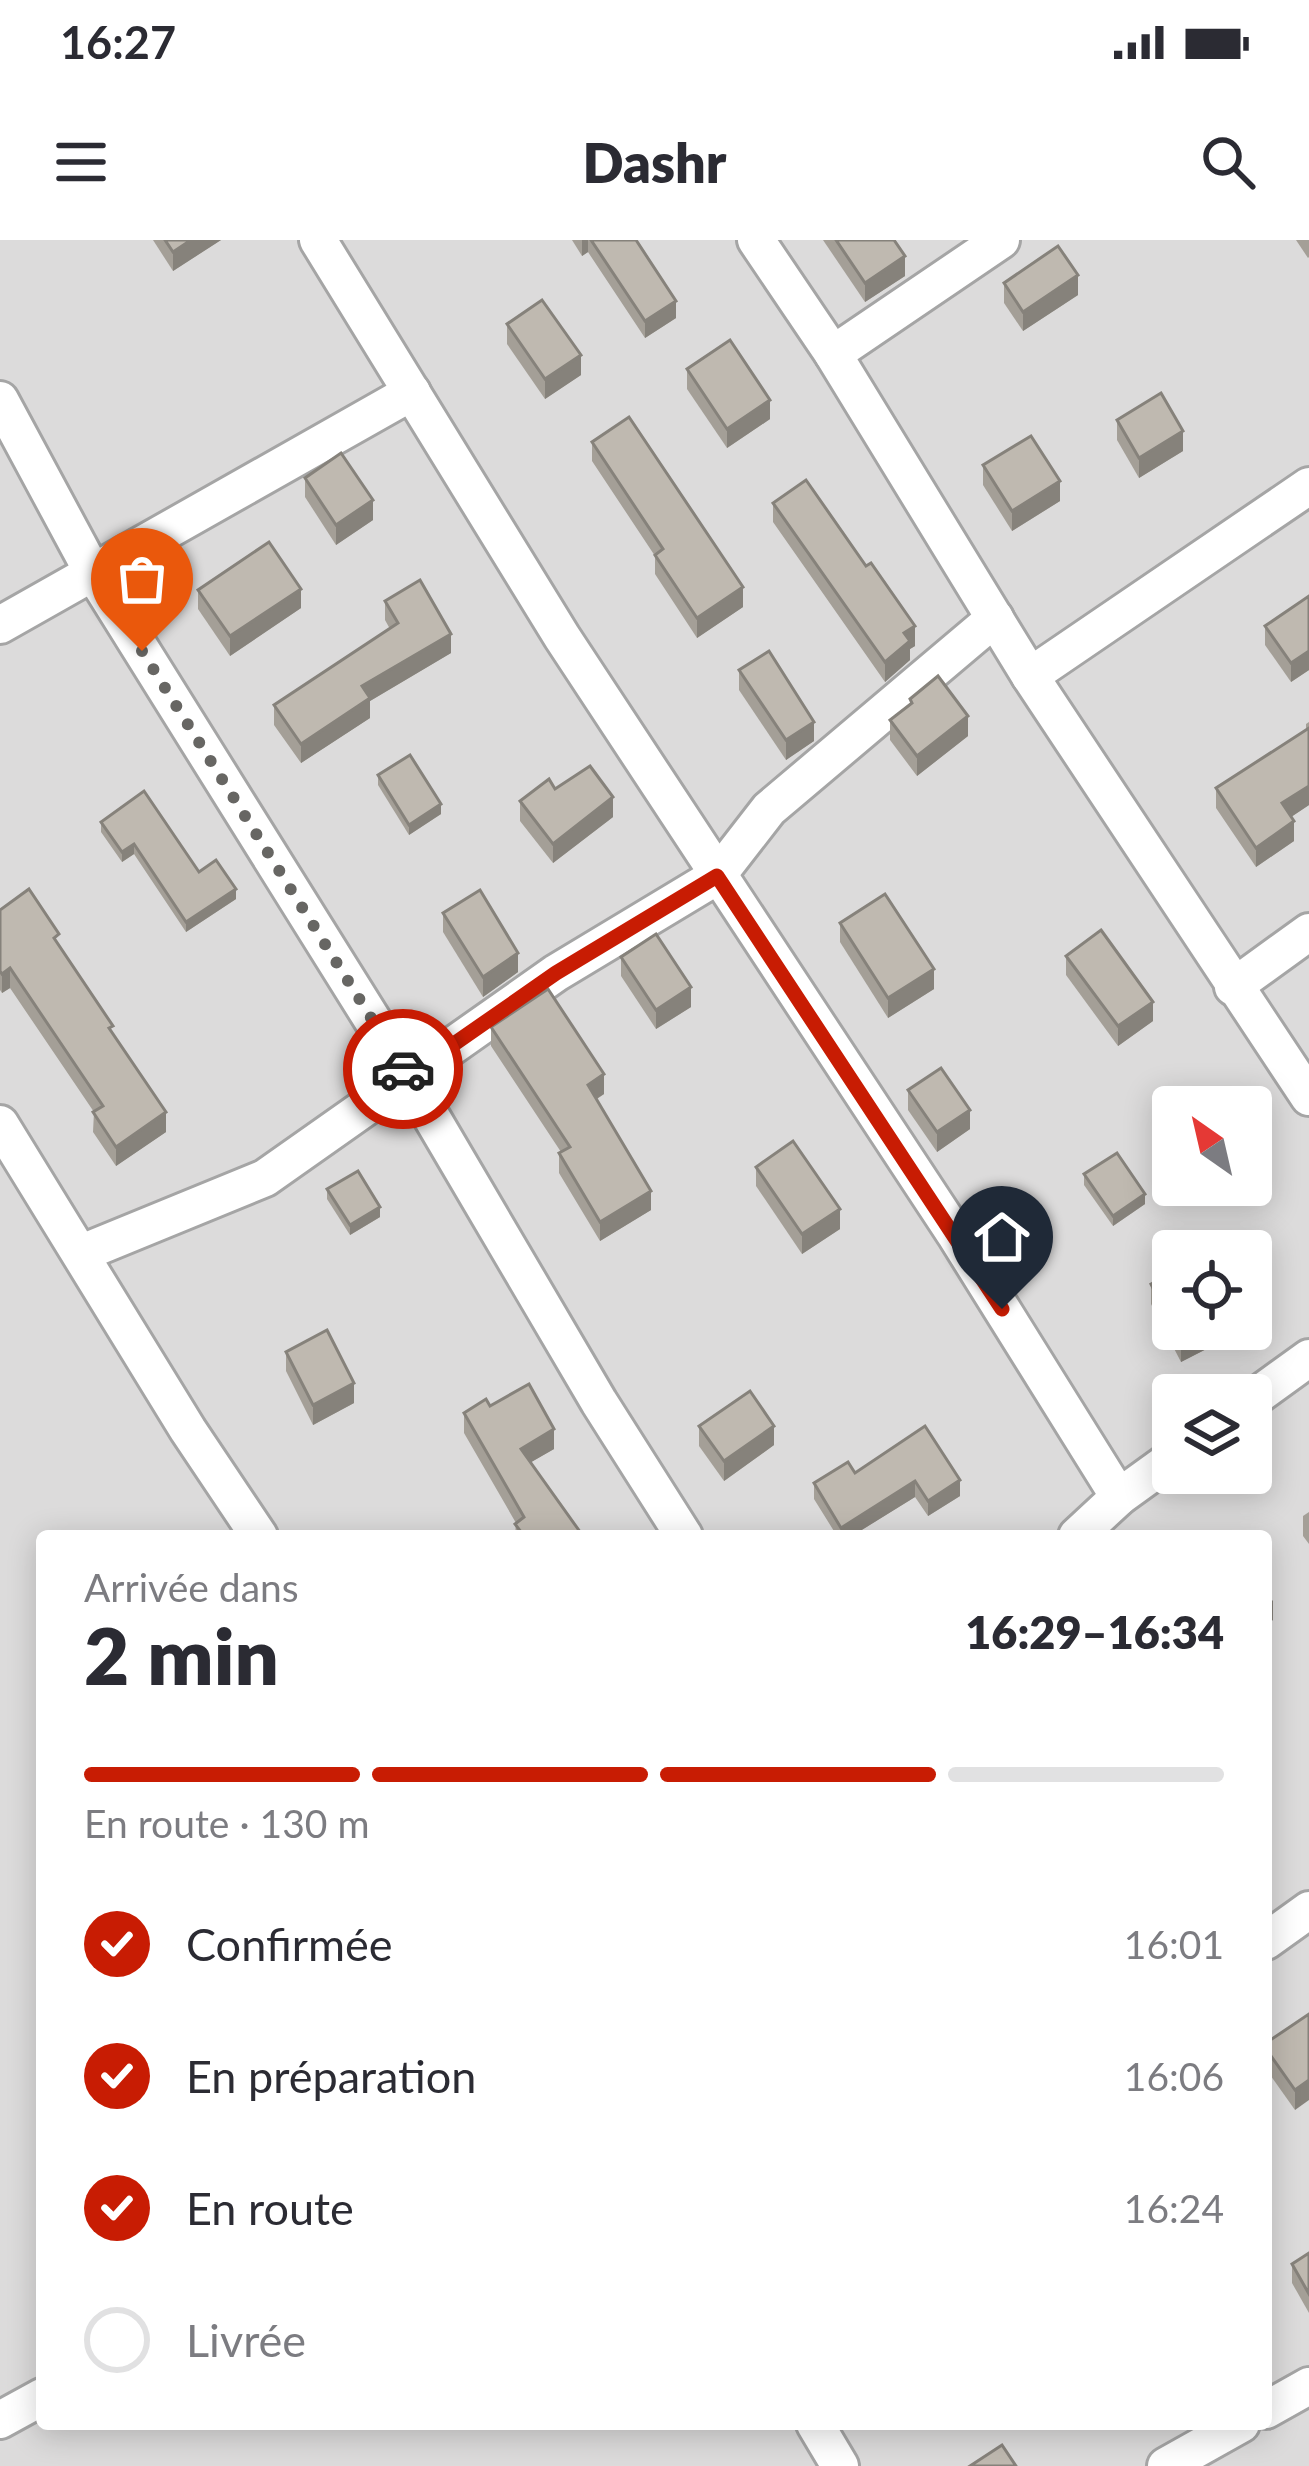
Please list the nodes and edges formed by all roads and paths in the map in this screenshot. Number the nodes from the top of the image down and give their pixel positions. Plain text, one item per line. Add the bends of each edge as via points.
1 (318, 240) edge
2 (756, 240) edge
3 (1001, 240) edge
4 (833, 355) junction
5 (412, 392) junction
6 (0, 400) edge
7 (1309, 486) edge
8 (92, 571) junction
9 (995, 618) junction
10 (0, 625) edge
11 (1030, 676) junction
12 (717, 876) junction
13 (1309, 932) edge
14 (1233, 987) junction
15 (408, 1076) junction
16 (1309, 1097) edge
17 (0, 1124) edge
18 (82, 1253) junction
19 (1309, 1358) edge
20 (1272, 1385) edge
21 (1152, 1473) edge
22 (1119, 1497) junction
23 (255, 1530) edge
24 (680, 1530) edge
25 (1083, 1530) edge
26 (1309, 1910) edge
27 (1272, 1937) edge
28 (1309, 2386) edge
29 (36, 2400) edge
30 (1272, 2407) edge
31 (0, 2420) edge
32 (819, 2430) edge
33 (1230, 2430) edge
34 (840, 2466) edge
35 (1166, 2466) edge

1 - 5 street
2 - 4 street
3 - 4 street
4 - 9 street
5 - 8 street
5 - 12 street
6 - 8 street
7 - 11 street
8 - 10 street
8 - 15 street
9 - 11 street
9 - 12 street via 770,808
11 - 14 street
12 - 15 street via 556,973
12 - 22 street
13 - 14 street
14 - 16 street
15 - 18 street via 265,1178
15 - 24 street
17 - 18 street
18 - 23 street
19 - 20 street
21 - 22 street
22 - 25 street
26 - 27 street
28 - 30 street
29 - 31 street
32 - 34 street
33 - 35 street

